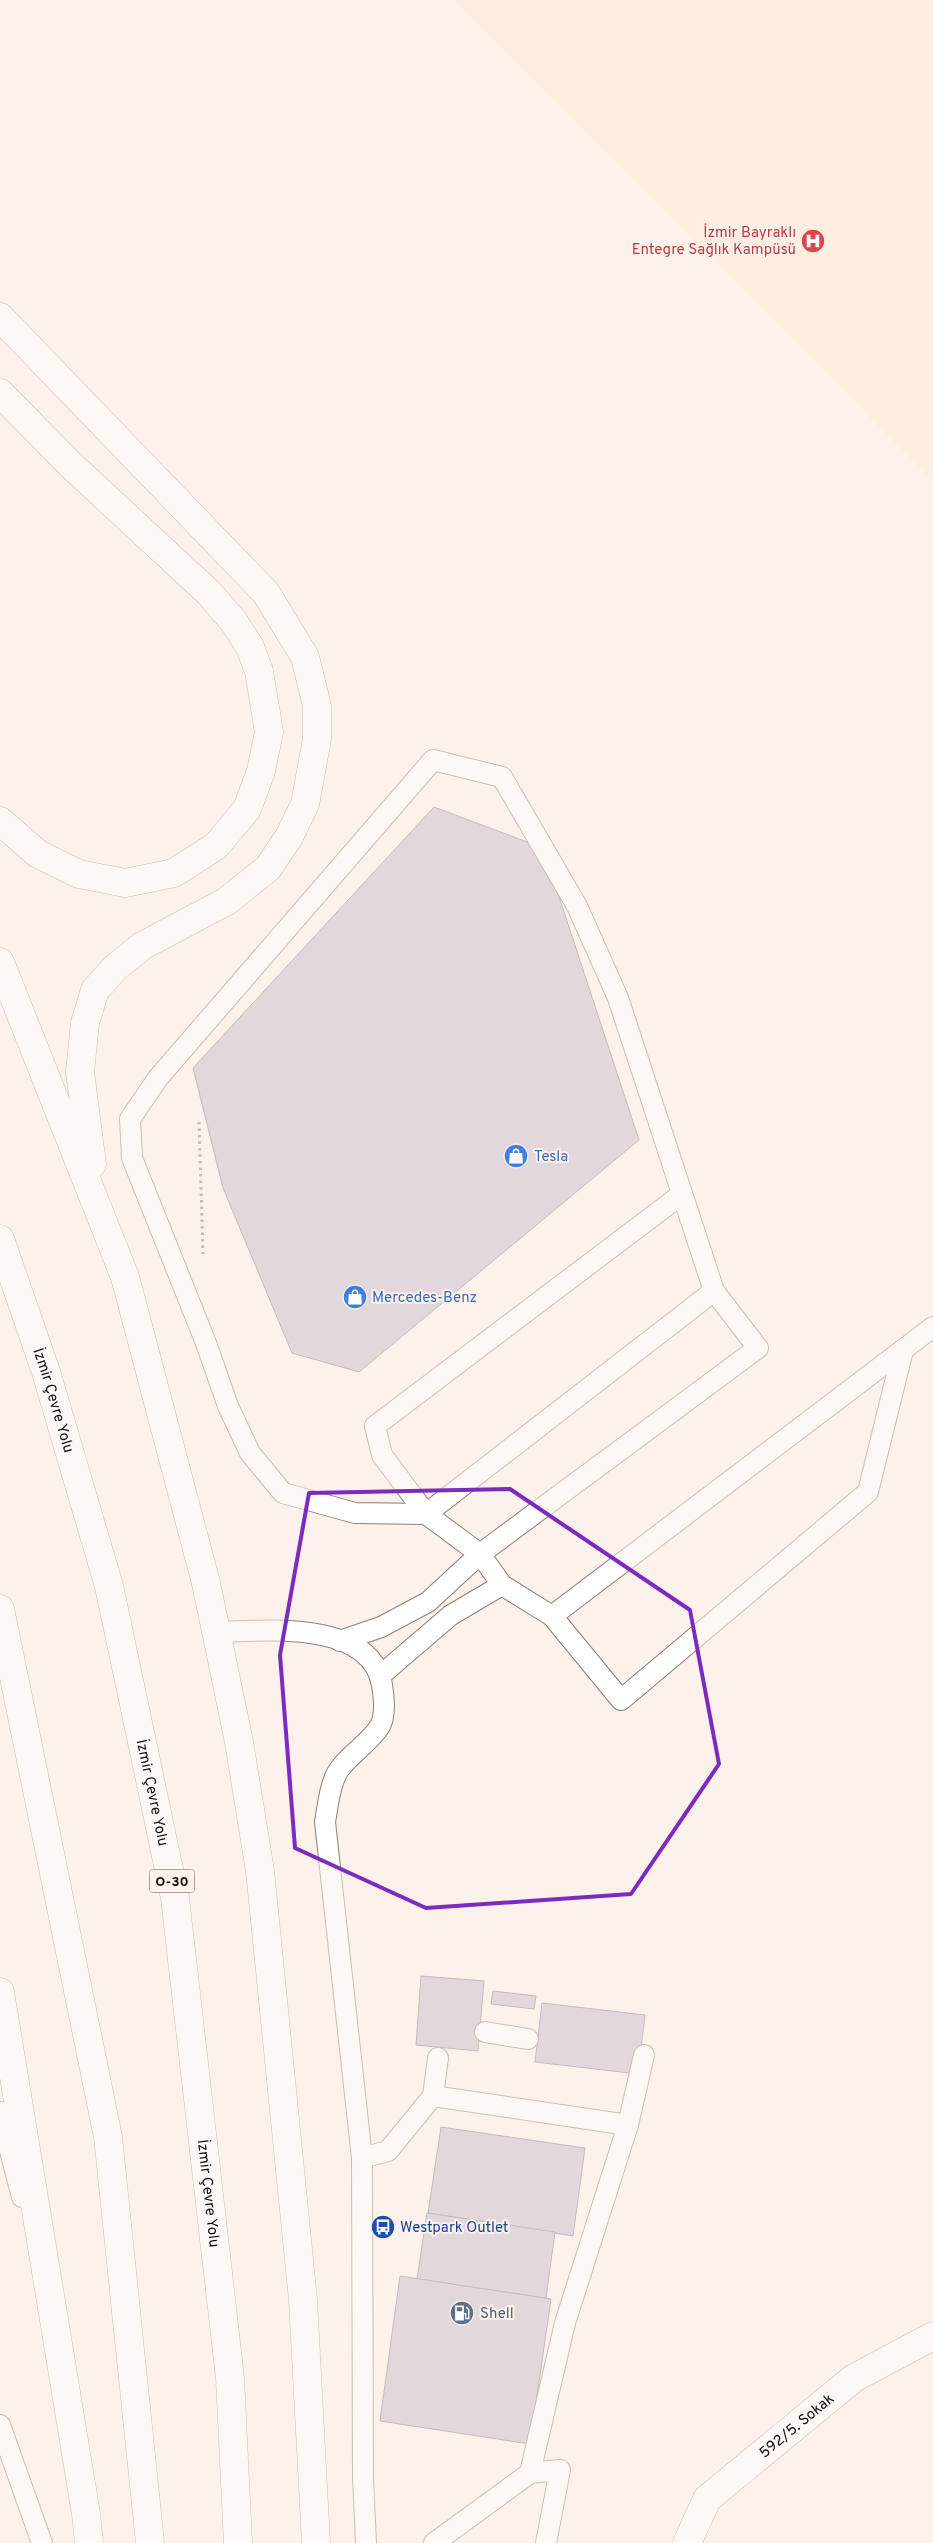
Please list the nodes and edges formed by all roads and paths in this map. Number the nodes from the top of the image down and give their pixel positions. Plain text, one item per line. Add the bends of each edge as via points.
1 (0, 318) edge
2 (0, 393) edge
3 (0, 820) edge
4 (0, 962) edge
5 (198, 1122) dead end
6 (682, 1194) junction
7 (99, 1207) junction
8 (0, 1239) edge
9 (204, 1259) dead end
10 (714, 1291) junction
11 (933, 1327) edge
12 (903, 1350) junction
13 (426, 1514) junction
14 (480, 1554) junction
15 (502, 1585) junction
16 (0, 1609) edge
17 (552, 1616) junction
18 (216, 1632) junction
19 (340, 1641) junction
20 (381, 1675) junction
21 (0, 1992) edge
22 (485, 2032) dead end
23 (528, 2039) dead end
24 (644, 2055) dead end
25 (438, 2058) dead end
26 (434, 2096) junction
27 (0, 2112) edge
28 (628, 2125) junction
29 (362, 2158) junction
30 (54, 2319) junction
31 (933, 2336) edge
32 (0, 2425) edge
33 (530, 2473) junction
34 (42, 2543) edge
35 (89, 2543) edge
36 (150, 2543) edge
37 (238, 2543) edge
38 (316, 2543) edge
39 (366, 2543) edge
40 (434, 2543) edge
41 (546, 2543) edge
42 (687, 2543) edge

1 - 7 main road via 266,593 305,657 317,706 317,739 305,804 268,868 227,901 142,946 95,990 85,1022 80,1072
2 - 3 main road via 72,466 209,593 234,622 250,647 259,672 269,732 261,771 247,809 216,846 174,873 125,883 79,874 38,854
4 - 7 main road
5 - 9 path
6 - 10 lane
6 - 13 lane via 375,1426 382,1455
6 - 13 lane via 618,998 577,906 502,777 433,760 158,1078 130,1119 132,1158 206,1342 228,1406 250,1453 283,1493 355,1512
7 - 18 main road via 126,1278
8 - 37 main road, İzmir Çevre Yolu / O-30 via 46,1372 109,1586 176,1898 230,2378
10 - 13 lane
10 - 14 lane via 758,1348
11 - 12 lane
12 - 17 lane
12 - 17 lane via 868,1492 620,1700
13 - 14 lane
14 - 15 lane
14 - 19 lane via 420,1607 381,1627
15 - 17 lane
15 - 20 lane via 450,1615
16 - 36 main road via 108,2137
18 - 19 lane via 318,1633
18 - 38 main road via 239,1742 260,1871 303,2300
19 - 20 lane via 362,1651
20 - 29 lane via 385,1699 381,1725 339,1768 325,1822
21 - 30 main road
22 - 23 lane
24 - 28 lane
25 - 26 lane
26 - 28 lane
26 - 29 lane via 388,2151
27 - 30 lane
28 - 33 lane via 565,2323
29 - 39 lane via 362,2468
30 - 35 main road
31 - 42 main road, 592/5. Sokak via 854,2378 707,2499
32 - 34 lane
33 - 40 lane
33 - 41 lane via 560,2470

